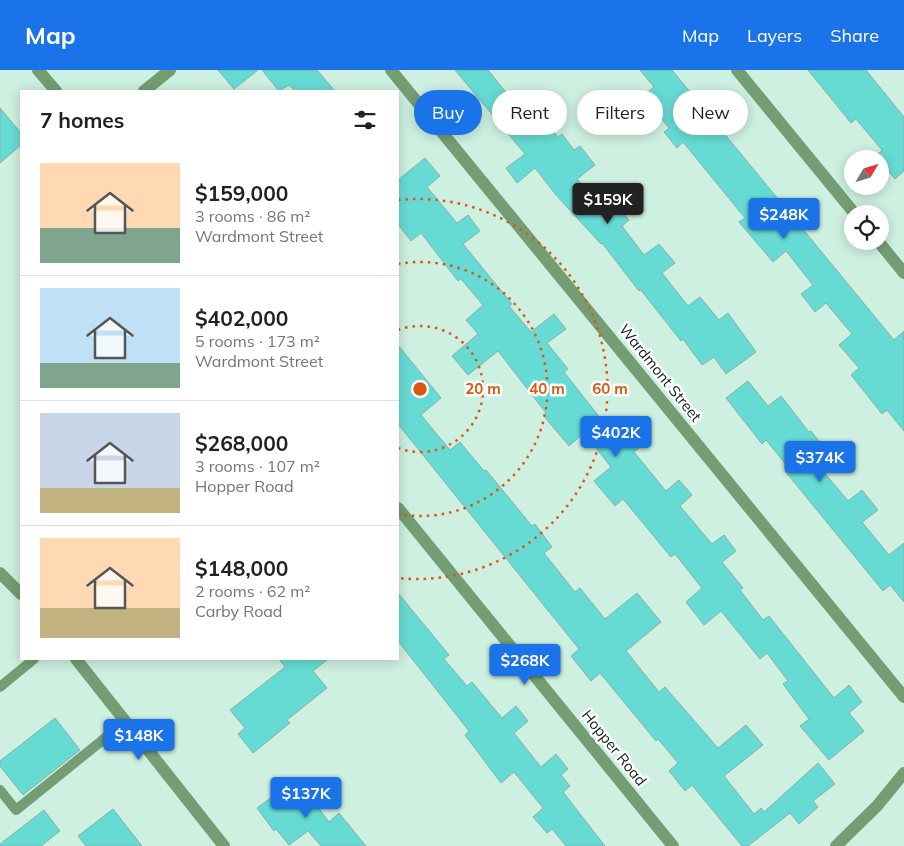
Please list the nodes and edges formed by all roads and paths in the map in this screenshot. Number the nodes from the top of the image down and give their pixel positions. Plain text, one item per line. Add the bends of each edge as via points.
1 (38, 70) edge
2 (170, 70) edge
3 (391, 70) edge
4 (737, 70) edge
5 (55, 90) edge
6 (145, 90) edge
7 (848, 205) edge
8 (885, 250) edge
9 (904, 273) edge
10 (399, 509) edge
11 (0, 573) edge
12 (20, 593) edge
13 (33, 660) edge
14 (77, 660) edge
15 (0, 688) edge
16 (904, 697) edge
17 (125, 722) junction
18 (904, 773) edge
19 (0, 790) edge
20 (224, 846) edge
21 (673, 846) edge
22 (836, 846) edge

1 - 5 street
2 - 6 street
3 - 16 street, Wardmont Street
4 - 7 street
8 - 9 street
10 - 21 street, Hopper Road
11 - 12 street
13 - 15 lane
14 - 17 street
17 - 19 lane via 16,810
17 - 20 street
18 - 22 street via 877,806

